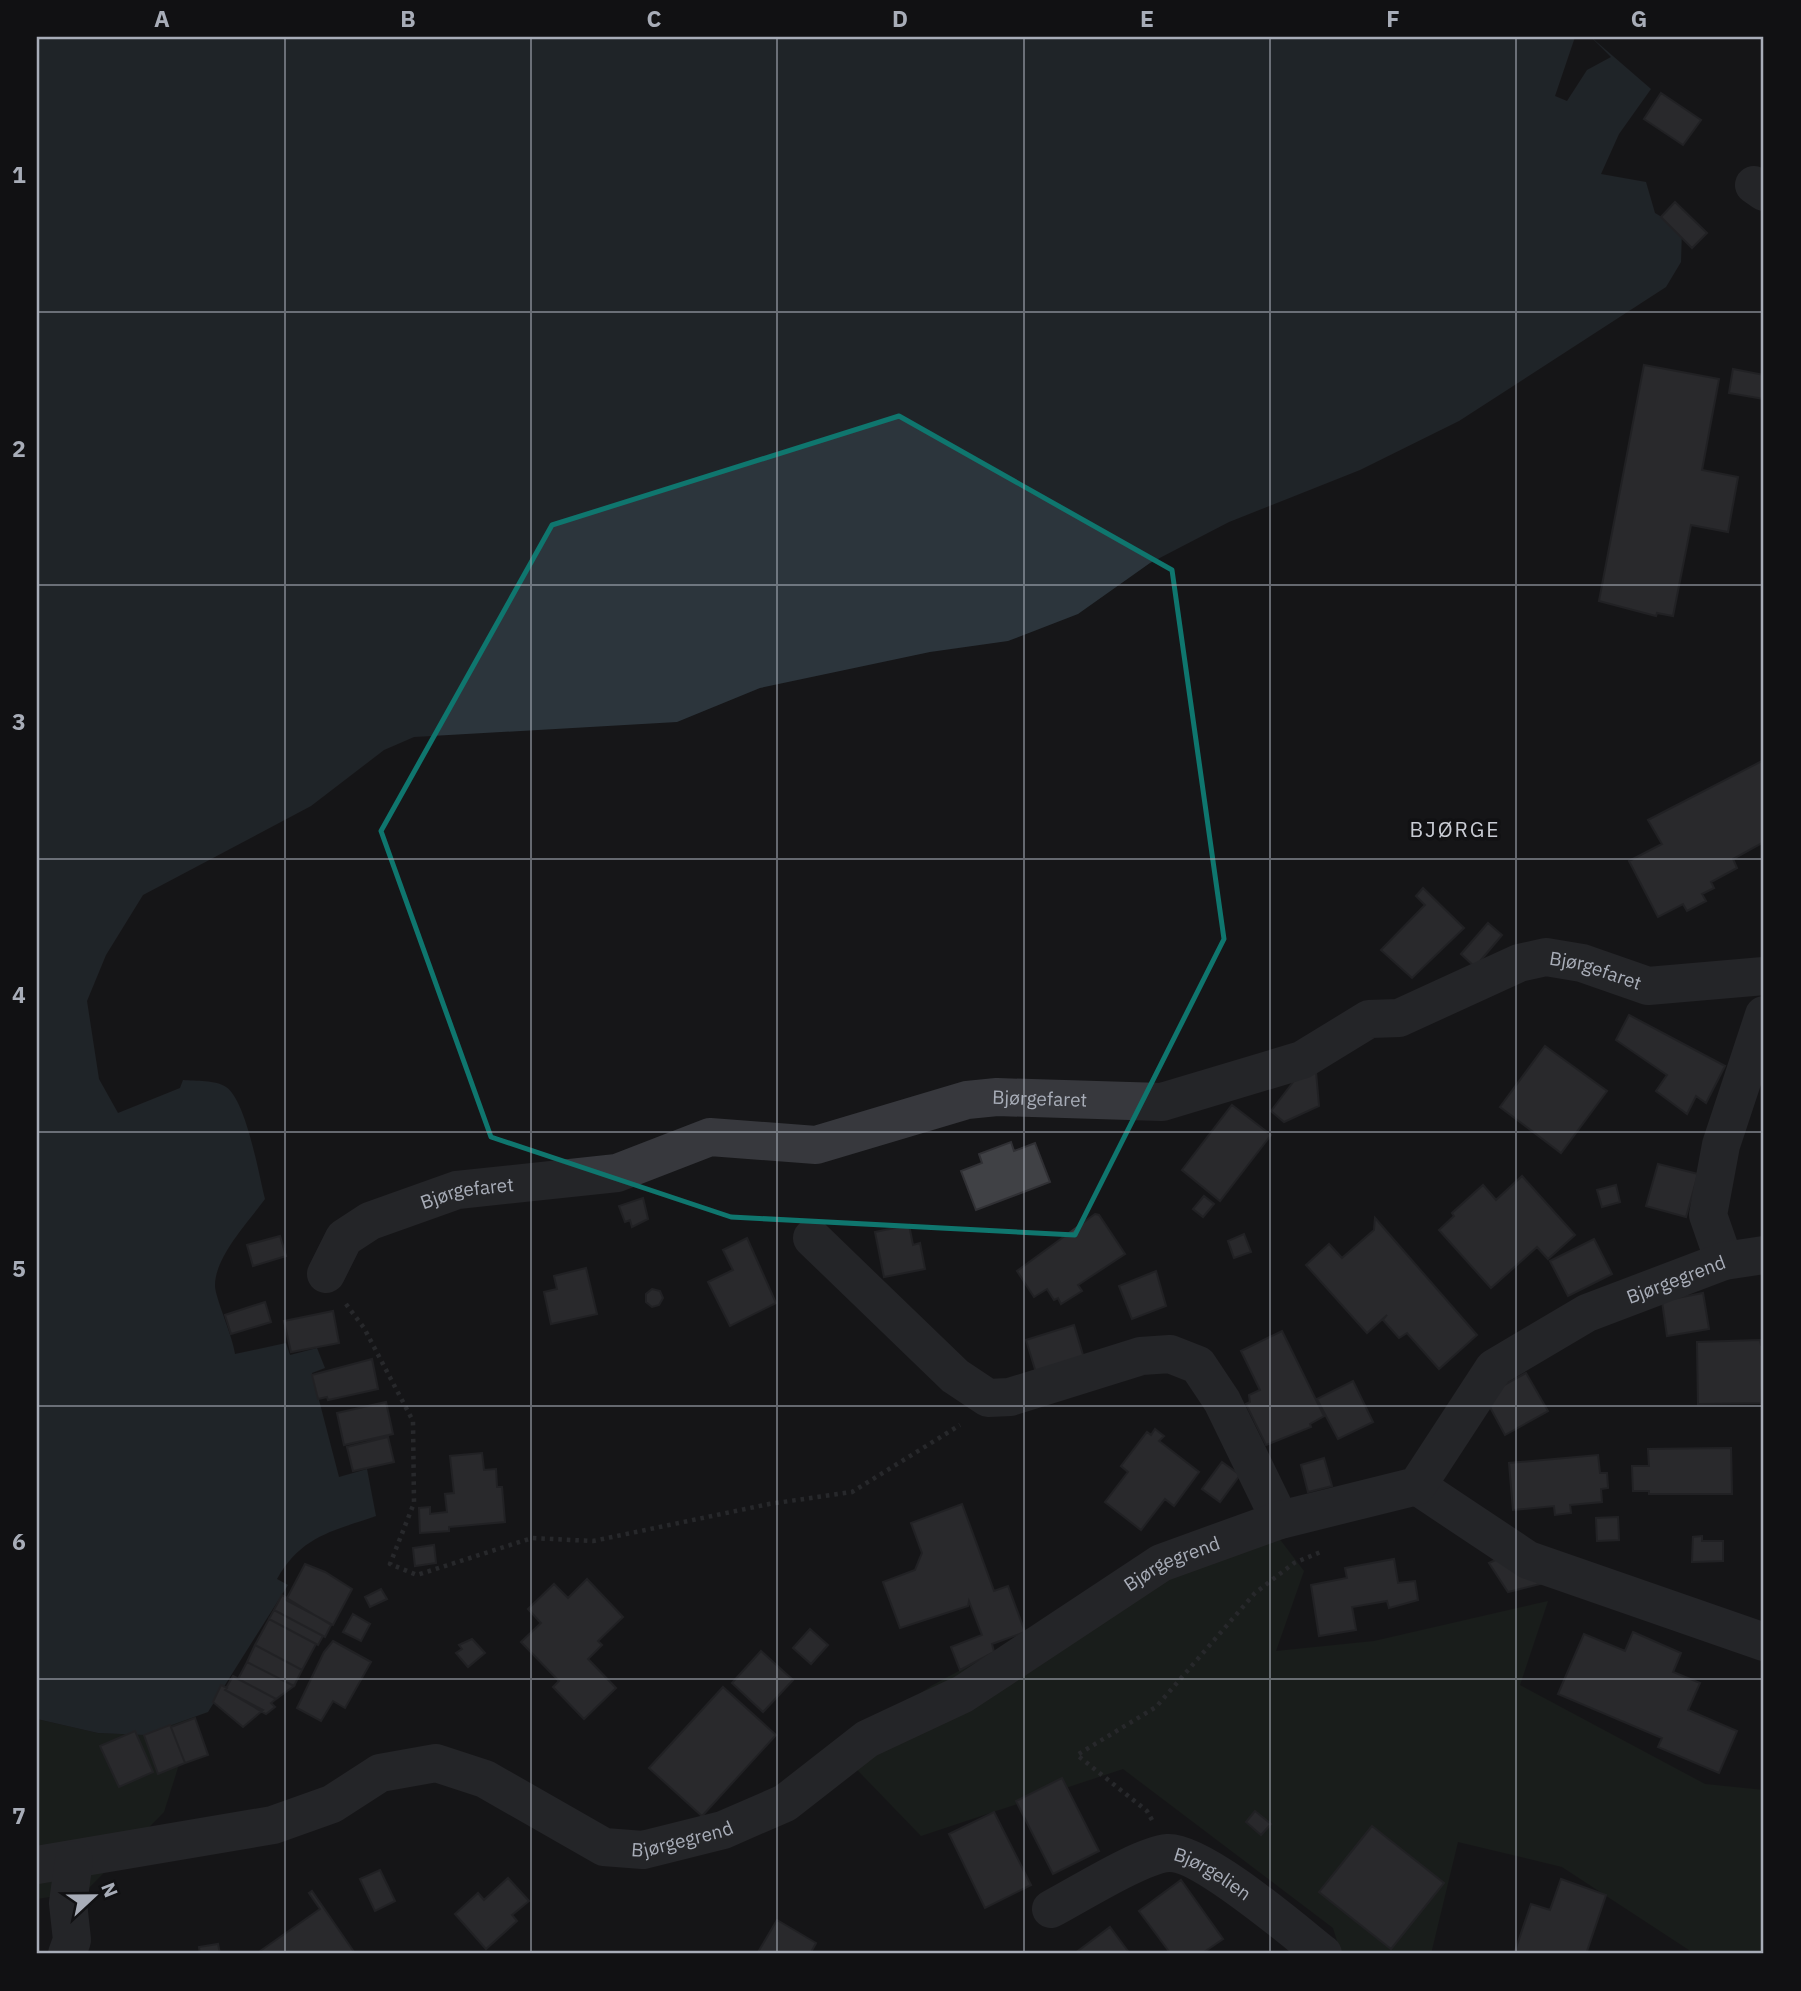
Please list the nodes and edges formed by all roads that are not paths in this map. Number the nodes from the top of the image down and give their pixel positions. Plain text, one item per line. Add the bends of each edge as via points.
1 (1764, 976) edge
2 (1764, 1016) edge
3 (812, 1238) dead end
4 (1764, 1255) edge
5 (1724, 1261) junction
6 (326, 1274) road end
7 (1417, 1486) junction
8 (1280, 1520) junction
9 (1764, 1642) edge
10 (74, 1860) junction
11 (37, 1865) edge
12 (1051, 1909) dead end
13 (67, 1954) edge
14 (1324, 1954) edge

1 - 6 street, Bjørgefaret via 1648,986 1582,963 1546,957 1519,963 1399,1018 1369,1019 1301,1060 1162,1102 967,1100 816,1145 710,1137 617,1173 457,1189 370,1221 344,1238
2 - 5 street via 1721,1145 1708,1215
3 - 8 street via 956,1376 988,1398 1010,1396 1141,1356 1170,1354 1198,1365 1222,1401
4 - 5 street, Bjørgegrend
5 - 7 street, Bjørgegrend via 1587,1313 1494,1368
7 - 8 street, Bjørgegrend
7 - 9 street via 1528,1560
8 - 10 street, Bjørgegrend via 1161,1563 963,1694 867,1739 785,1803 723,1830 643,1850 604,1847 485,1779 436,1763 380,1773 332,1804 273,1825
10 - 11 street, Bjørgegrend
10 - 13 street via 68,1903 72,1940
12 - 14 street, Bjørgelien via 1144,1861 1166,1853 1188,1855

